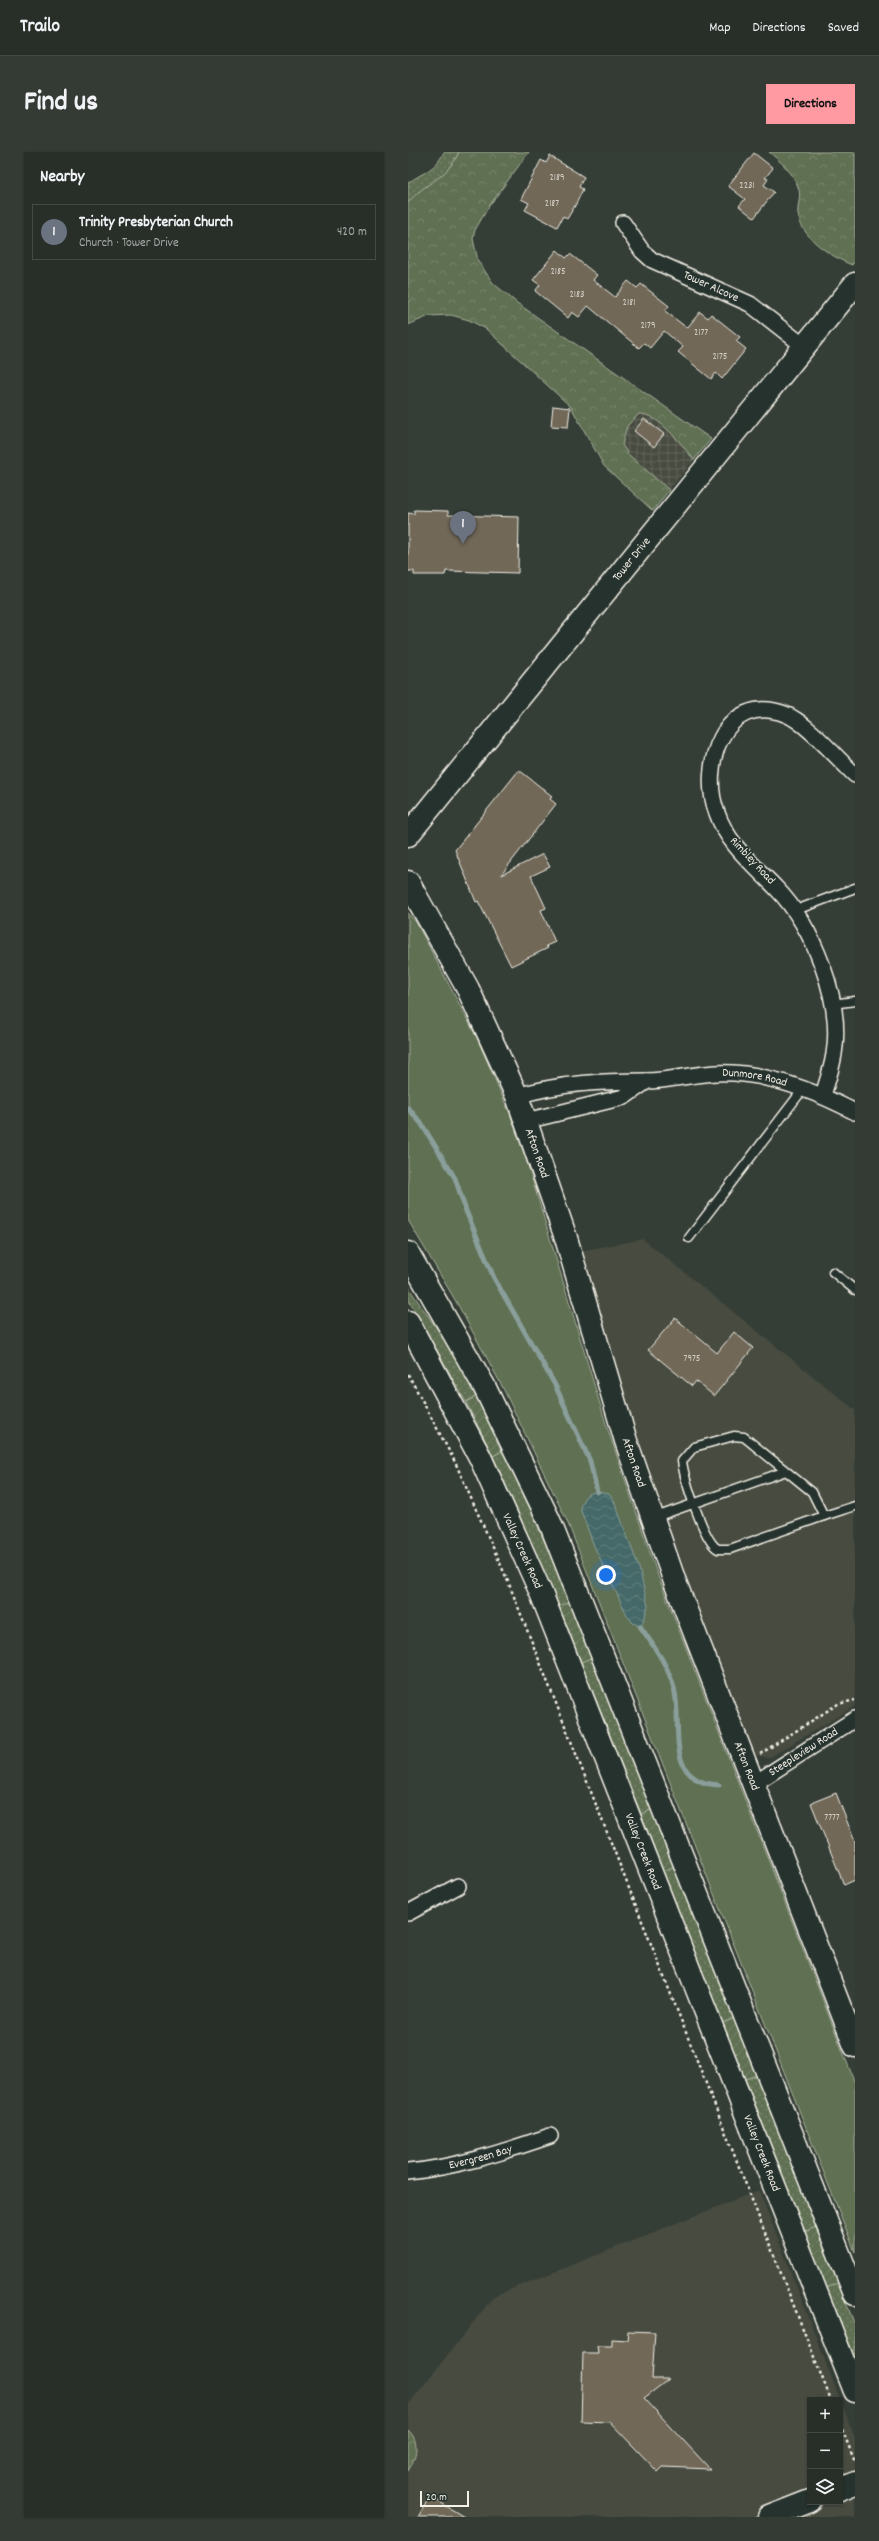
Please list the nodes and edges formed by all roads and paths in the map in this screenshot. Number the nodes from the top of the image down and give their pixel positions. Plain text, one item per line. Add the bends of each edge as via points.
1 (623, 224) dead end
2 (855, 284) edge
3 (805, 347) junction
4 (855, 775) edge
5 (408, 835) edge
6 (408, 882) edge
7 (855, 888) edge
8 (796, 910) junction
9 (855, 1001) edge
10 (832, 1004) junction
11 (647, 1081) junction
12 (804, 1088) junction
13 (823, 1095) junction
14 (517, 1096) junction
15 (855, 1112) edge
16 (526, 1121) junction
17 (689, 1238) dead end
18 (408, 1253) edge
19 (833, 1272) dead end
20 (855, 1290) edge
21 (408, 1322) edge
22 (408, 1374) edge
23 (786, 1471) junction
24 (695, 1504) junction
25 (855, 1506) edge
26 (824, 1516) junction
27 (653, 1519) junction
28 (855, 1700) edge
29 (855, 1719) edge
30 (744, 1764) junction
31 (752, 1785) junction
32 (458, 1886) dead end
33 (408, 1913) edge
34 (855, 2046) edge
35 (550, 2136) dead end
36 (408, 2172) edge
37 (855, 2294) edge
38 (855, 2391) edge
39 (829, 2397) edge
40 (843, 2432) edge
41 (855, 2462) edge
42 (855, 2483) edge
43 (843, 2488) edge
44 (807, 2502) edge
45 (769, 2517) edge

1 - 3 street, Tower Alcove via 642,251 652,260 750,304
2 - 3 main road, Tower Drive
3 - 5 main road, Tower Drive
4 - 8 street, Rimbley Road via 801,724 786,714 769,710 748,712 727,727 716,747 711,769 711,790 716,813 740,853
6 - 14 main road, Afton Road via 465,983
7 - 8 lane
8 - 10 street, Rimbley Road via 816,947
9 - 10 lane
10 - 13 street, Rimbley Road via 834,1053
11 - 12 street, Dunmore Road via 718,1073 776,1080
11 - 14 street, Dunmore Road via 622,1079 580,1083
11 - 16 street, Dunmore Road via 624,1097
12 - 13 street, Dunmore Road
12 - 17 lane
13 - 15 street, Dunmore Road
14 - 16 main road, Afton Road
16 - 27 main road, Afton Road via 566,1238 624,1433
18 - 37 main road via 448,1320 494,1406 549,1520
19 - 20 lane
21 - 38 main road, Valley Creek Road via 480,1457 542,1593
22 - 39 path via 455,1462 507,1579
23 - 24 lane
23 - 24 lane via 744,1437 734,1436 694,1447 682,1461
23 - 26 lane via 812,1492
24 - 26 lane via 709,1542 718,1550 730,1549
24 - 27 lane
25 - 26 lane
27 - 30 main road, Afton Road
28 - 30 path via 838,1704
29 - 31 street, Steepleview Road
30 - 31 main road, Afton Road
31 - 34 main road, Afton Road
32 - 33 street
35 - 36 street, Evergreen Bay via 489,2158 444,2168
40 - 41 path
42 - 43 main road
44 - 45 main road

